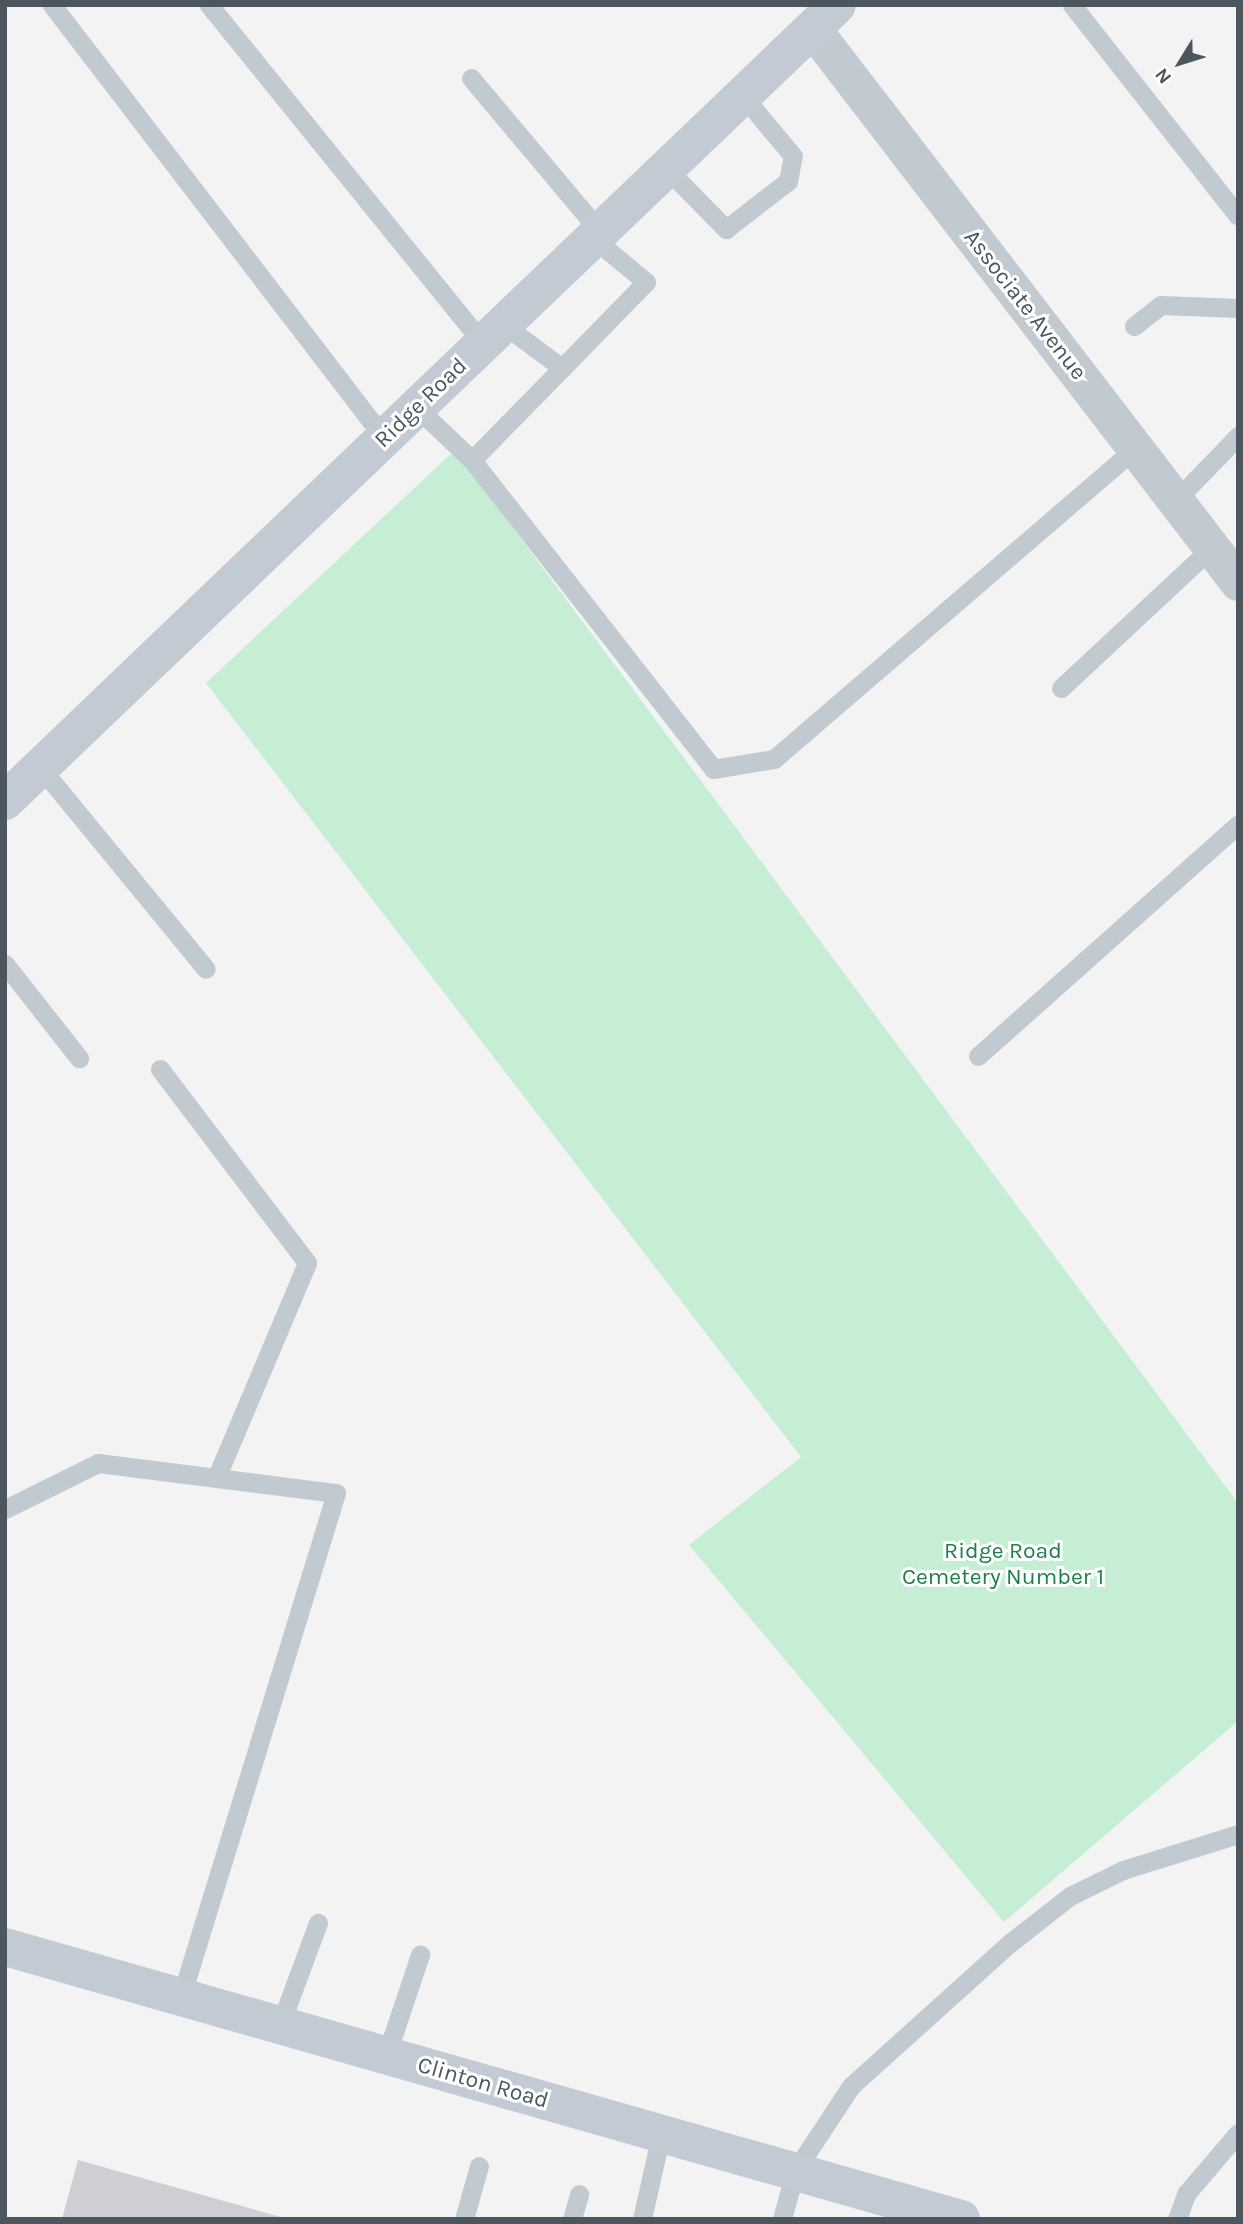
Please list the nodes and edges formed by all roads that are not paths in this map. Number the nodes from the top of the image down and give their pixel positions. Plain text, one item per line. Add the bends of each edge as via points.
1 (51, 5) edge
2 (209, 5) edge
3 (1072, 5) edge
4 (824, 17) edge
5 (471, 78) dead end
6 (742, 95) junction
7 (666, 168) junction
8 (1238, 216) edge
9 (596, 235) junction
10 (1238, 308) edge
11 (1134, 326) dead end
12 (493, 334) junction
13 (562, 368) junction
14 (416, 407) junction
15 (1238, 436) edge
16 (384, 438) junction
17 (1135, 449) junction
18 (472, 460) junction
19 (1175, 500) junction
20 (1212, 547) junction
21 (1238, 582) edge
22 (1061, 688) dead end
23 (40, 768) junction
24 (7, 796) edge
25 (1238, 824) edge
26 (5, 964) edge
27 (206, 969) dead end
28 (978, 1056) dead end
29 (79, 1058) dead end
30 (160, 1069) dead end
31 (216, 1478) junction
32 (5, 1509) edge
33 (1238, 1834) edge
34 (318, 1923) dead end
35 (5, 1947) edge
36 (420, 1955) dead end
37 (181, 1997) junction
38 (280, 2025) junction
39 (386, 2056) junction
40 (1238, 2133) edge
41 (661, 2134) junction
42 (479, 2166) dead end
43 (795, 2171) junction
44 (579, 2194) dead end
45 (464, 2219) edge
46 (572, 2219) edge
47 (642, 2219) edge
48 (782, 2219) edge
49 (961, 2219) edge
50 (1177, 2219) edge

1 - 16 lane
2 - 12 lane
3 - 8 lane
4 - 6 main road, Ridge Road
4 - 17 street, Associate Avenue
5 - 9 lane
6 - 7 main road, Ridge Road
6 - 7 lane via 793,156 788,181 726,229
7 - 9 main road, Ridge Road
9 - 12 main road, Ridge Road
9 - 13 lane via 646,282
10 - 11 lane via 1161,305
12 - 13 lane
12 - 14 main road, Ridge Road
13 - 18 lane
14 - 16 main road, Ridge Road
14 - 18 lane
15 - 19 lane
16 - 23 main road, Ridge Road
17 - 18 lane via 774,759 713,769
17 - 19 street, Associate Avenue
19 - 20 street, Associate Avenue
20 - 21 street, Associate Avenue
20 - 22 lane
23 - 24 main road, Ridge Road
23 - 27 lane
25 - 28 lane
26 - 29 lane
30 - 31 lane via 307,1263
31 - 32 lane via 98,1463
31 - 37 lane via 336,1493
33 - 43 lane via 1124,1870 1070,1896 851,2086
34 - 38 lane
35 - 37 main road, Clinton Road
36 - 39 lane
37 - 38 main road, Clinton Road
38 - 39 main road, Clinton Road
39 - 41 main road, Clinton Road
40 - 50 lane via 1186,2194
41 - 43 main road, Clinton Road
41 - 47 lane
42 - 45 lane
43 - 48 lane
43 - 49 main road, Clinton Road
44 - 46 lane

